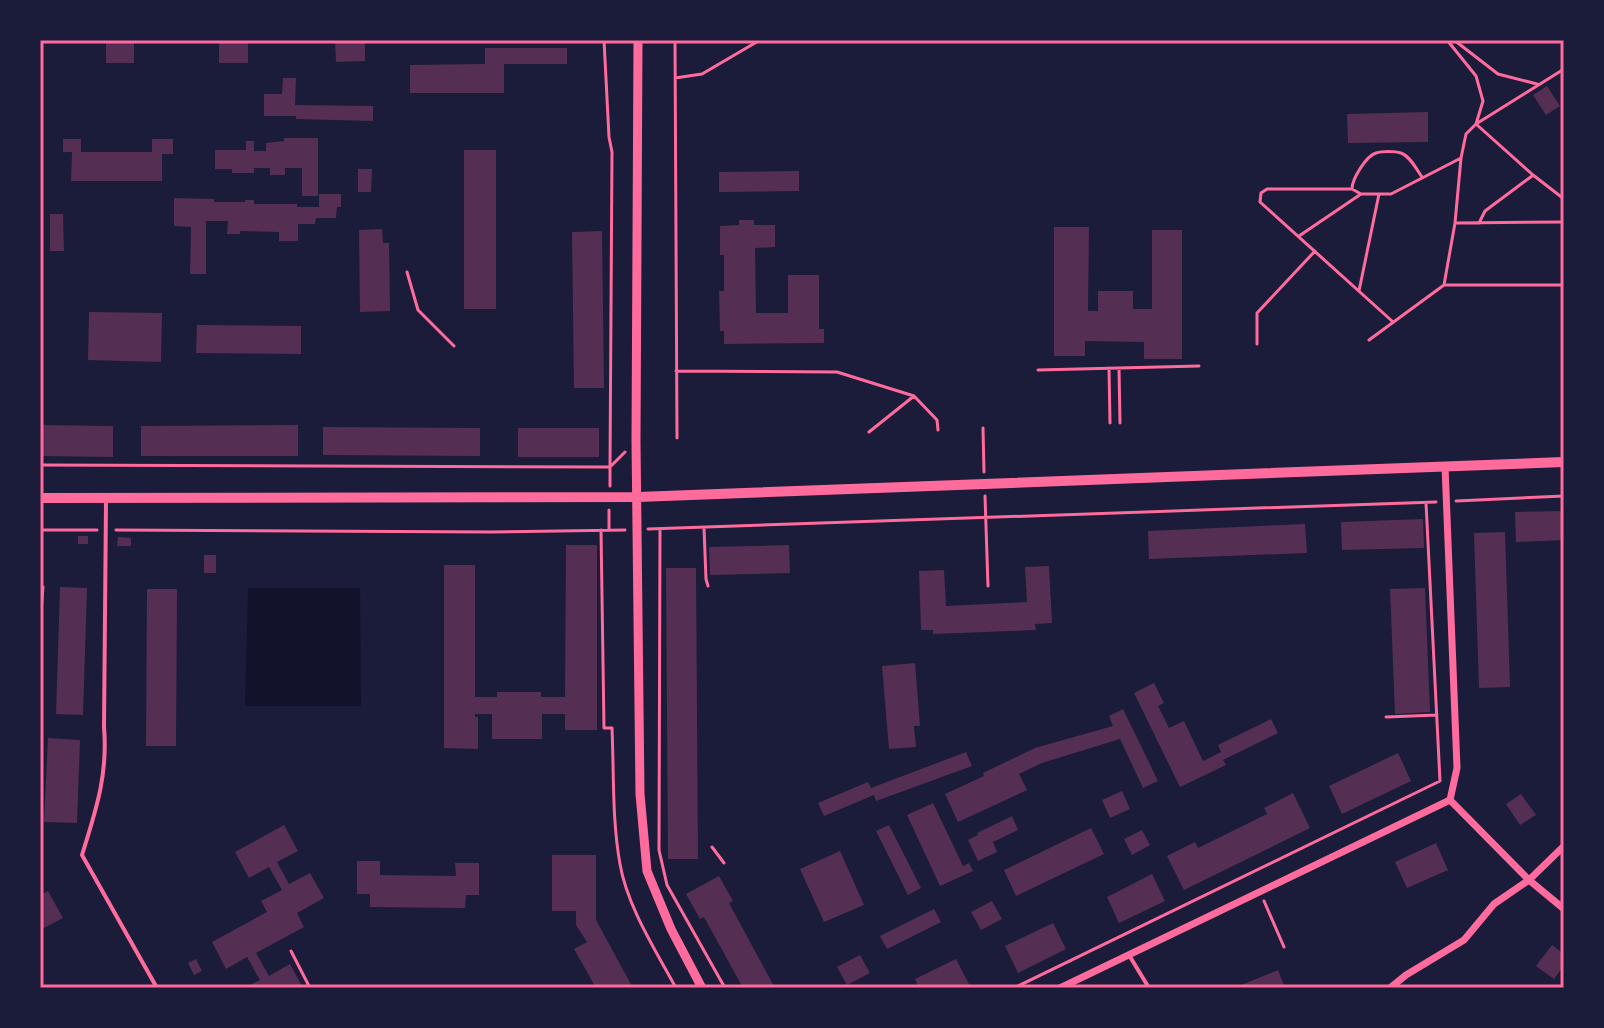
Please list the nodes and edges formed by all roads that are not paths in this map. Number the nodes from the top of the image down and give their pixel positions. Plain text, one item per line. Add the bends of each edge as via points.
1 (638, 40) edge
2 (1564, 462) edge
3 (1445, 466) junction
4 (638, 497) junction
5 (40, 498) edge
6 (106, 498) junction
7 (1450, 800) junction
8 (1564, 846) edge
9 (1529, 880) junction
10 (1564, 909) edge
11 (1129, 955) junction
12 (157, 988) edge
13 (702, 988) edge
14 (1060, 988) edge
15 (1149, 988) edge
16 (1390, 988) edge

1 - 4 street
2 - 3 main road
3 - 4 main road
3 - 7 street via 1457,768
4 - 6 main road
4 - 13 street via 640,794 647,871
5 - 6 main road
6 - 12 lane via 106,750 102,789 82,855
7 - 9 street
7 - 11 street
8 - 9 street
9 - 10 street
9 - 16 street via 1494,904 1464,940
11 - 14 street
11 - 15 lane

